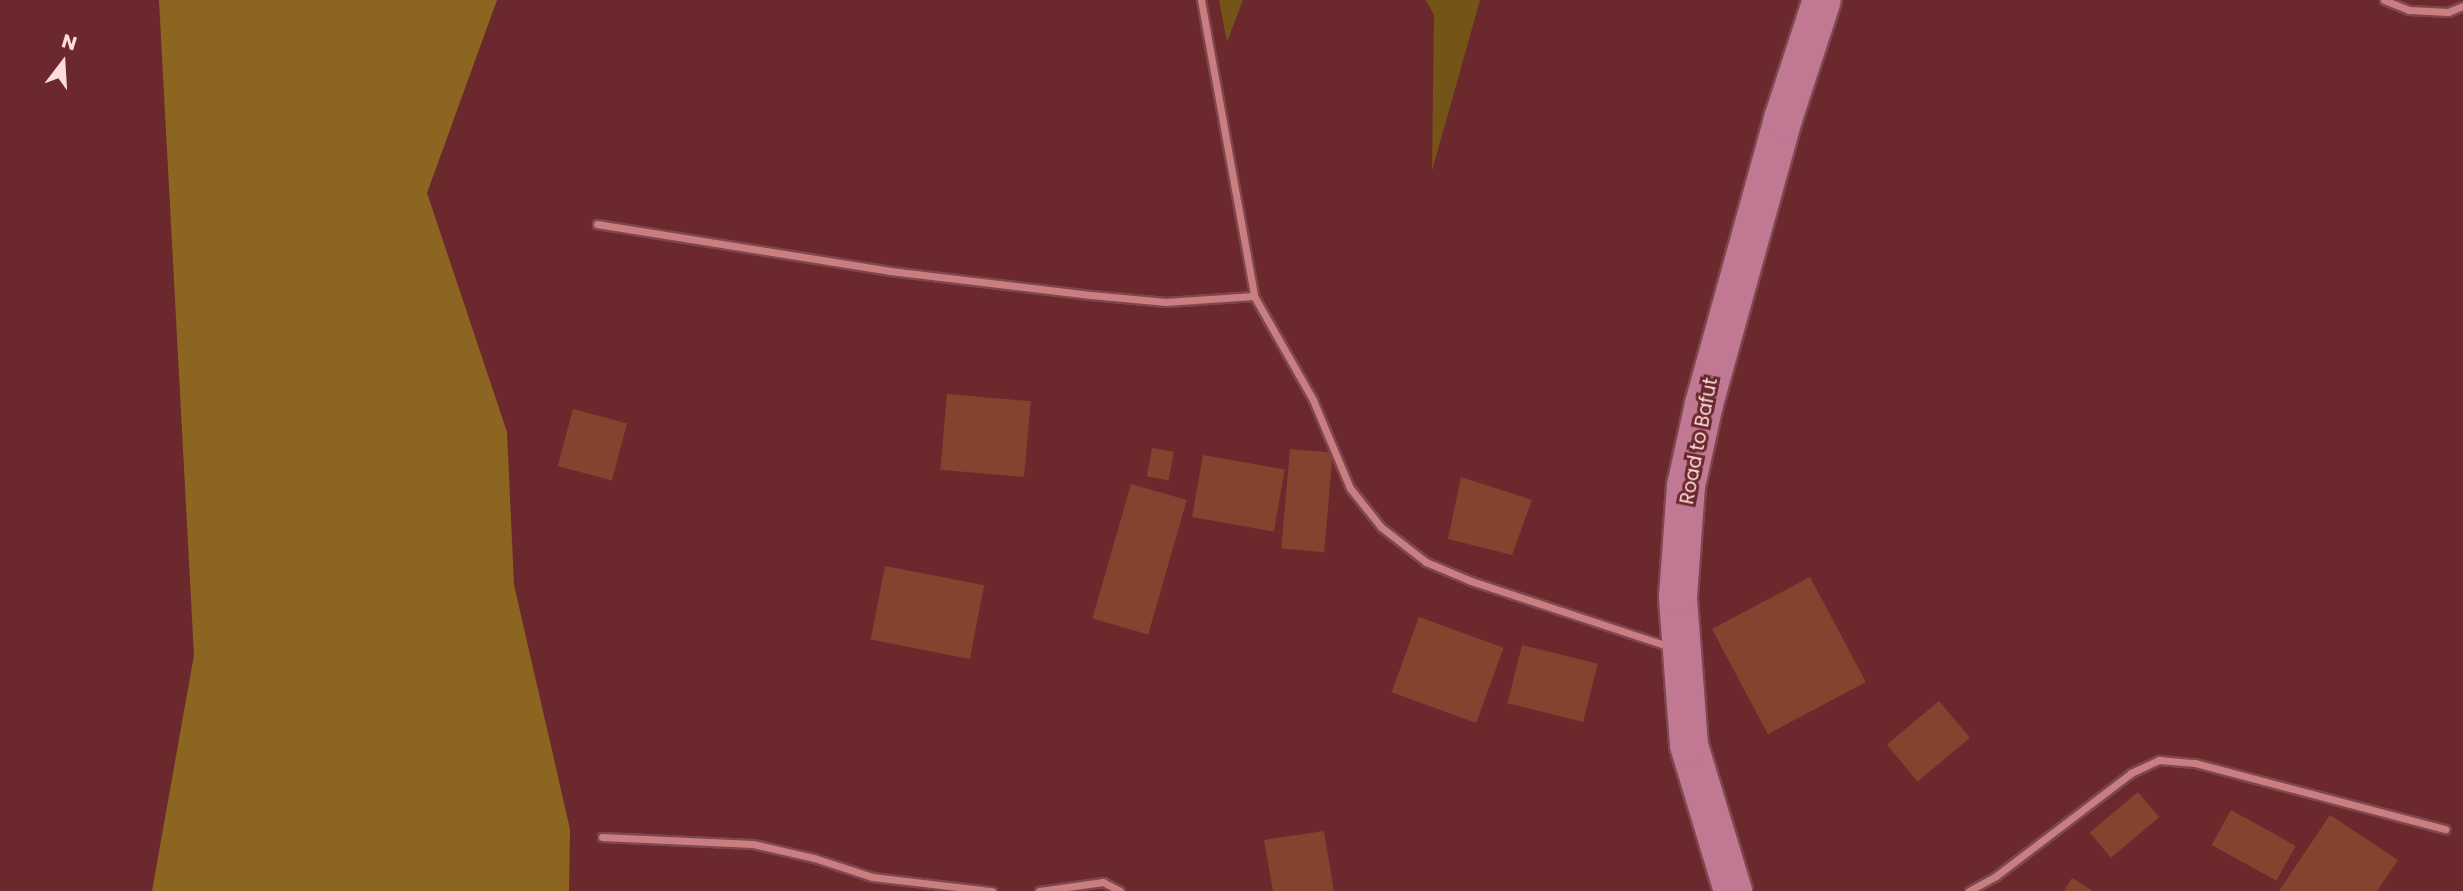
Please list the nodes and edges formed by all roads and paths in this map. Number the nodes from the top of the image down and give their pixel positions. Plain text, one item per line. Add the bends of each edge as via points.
1 (1201, 0) edge
2 (1822, 0) edge
3 (2384, 0) edge
4 (2463, 6) edge
5 (597, 224) dead end
6 (1254, 296) junction
7 (1681, 650) junction
8 (2445, 829) dead end
9 (602, 837) dead end
10 (992, 891) edge
11 (1039, 891) edge
12 (1121, 891) edge
13 (1733, 891) edge
14 (1969, 891) edge

1 - 6 street
2 - 7 street, Road to Bafut via 1783,119 1704,404 1686,486 1678,597
3 - 4 street via 2409,10 2448,12
5 - 6 street via 890,271 1091,295 1166,302
6 - 7 street via 1313,400 1350,488 1381,527 1426,562 1471,582
7 - 13 street, Road to Bafut via 1689,746
8 - 14 street via 2194,763 2159,760 2131,773 1996,876
9 - 10 street via 753,844 872,877
11 - 12 street via 1103,882

